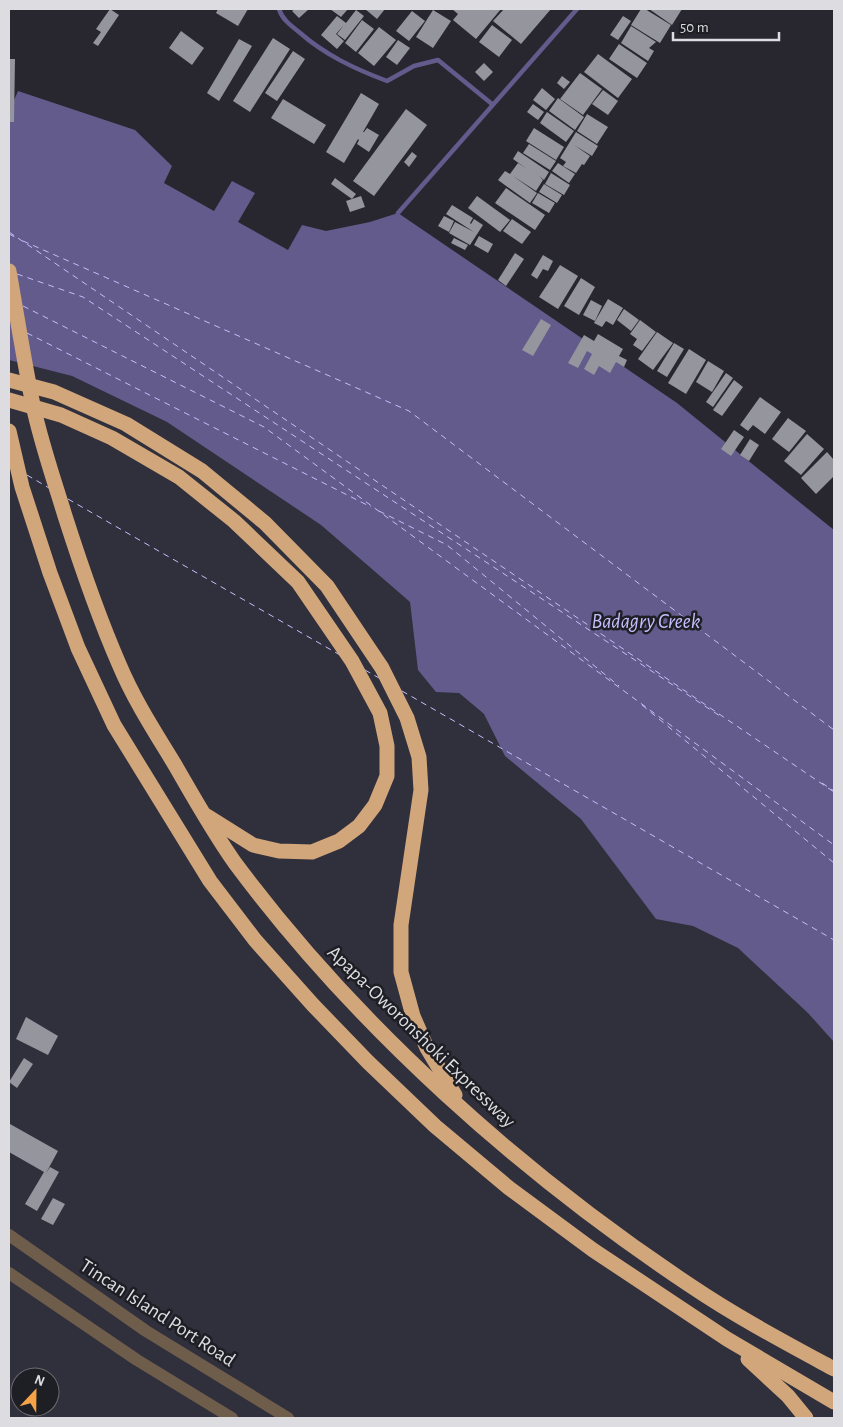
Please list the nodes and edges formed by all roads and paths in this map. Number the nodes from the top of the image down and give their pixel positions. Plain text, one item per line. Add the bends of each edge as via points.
1 (9, 271) edge
2 (9, 380) edge
3 (9, 400) edge
4 (9, 431) edge
5 (203, 813) junction
6 (464, 1112) junction
7 (9, 1235) edge
8 (9, 1272) edge
9 (727, 1339) junction
10 (834, 1369) edge
11 (834, 1402) edge
12 (232, 1418) edge
13 (288, 1418) edge
14 (806, 1418) edge

1 - 5 highway, Apapa-Oworonshoki Expressway via 34,407 90,591 132,692
2 - 6 highway via 54,392 126,424 202,471 265,523 327,586 382,668 407,718 419,758 421,790 401,925 401,972 413,1016 427,1048
3 - 5 highway via 61,415 112,438 179,478 234,521 298,582 352,661 380,713 387,746 387,776 375,805 359,826 339,841 312,852 279,851 253,844
4 - 9 highway via 22,487 50,573 78,648 114,725 210,881 255,940 368,1062 509,1188 586,1245
5 - 6 highway, Apapa-Oworonshoki Expressway via 234,861 305,949
6 - 10 highway, Apapa-Oworonshoki Expressway via 536,1173 633,1246 716,1302
7 - 13 street, Tincan Island Port Road via 146,1331
8 - 12 street via 137,1360
9 - 11 highway
9 - 14 highway via 788,1396

